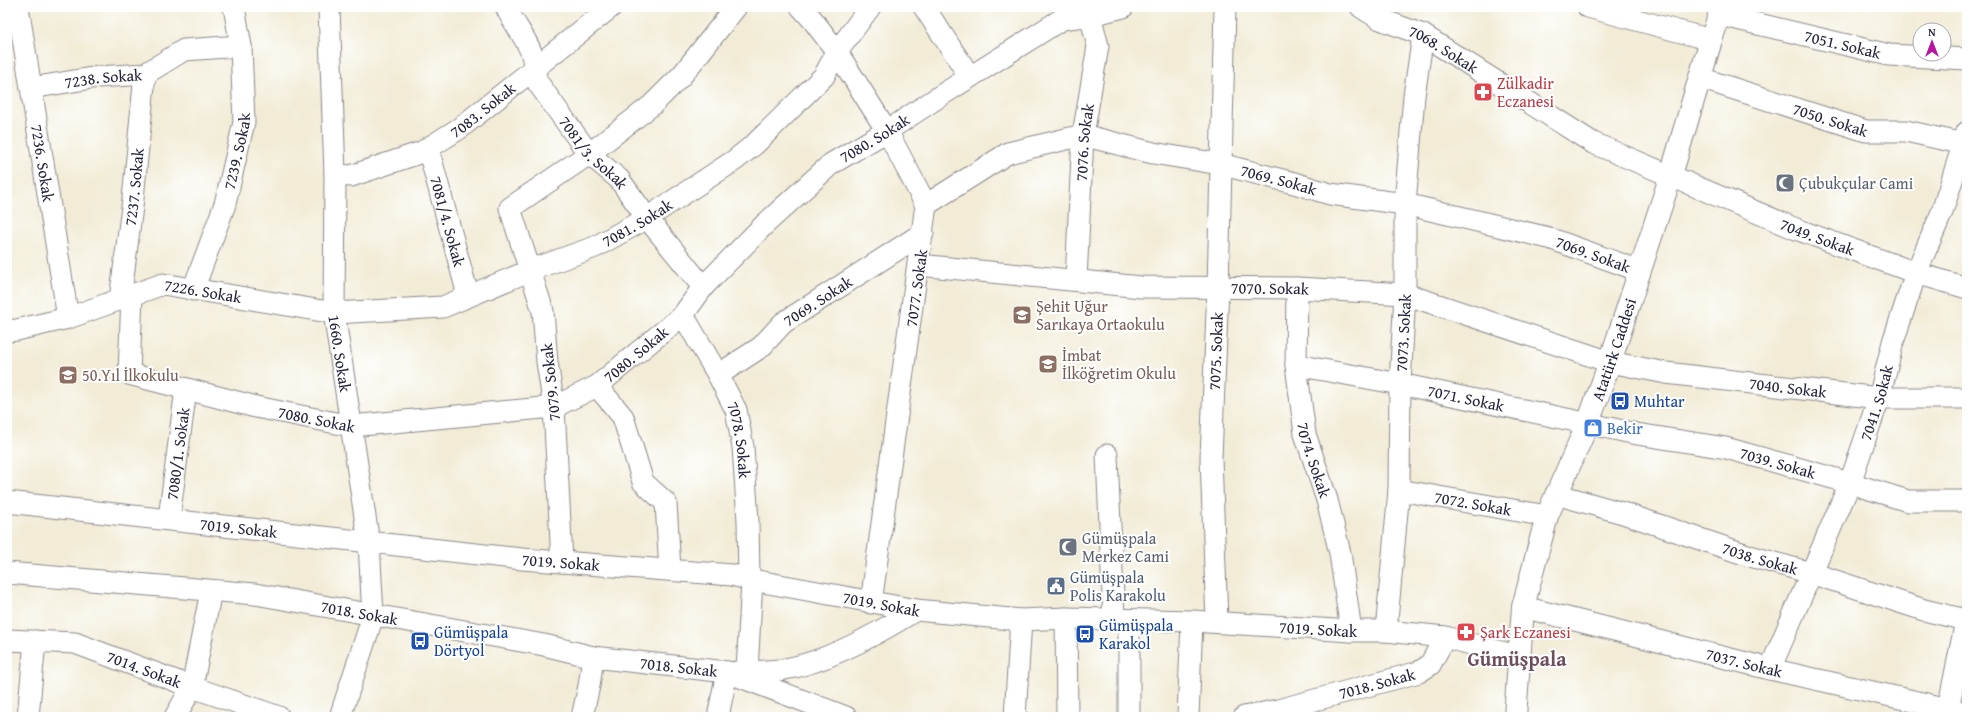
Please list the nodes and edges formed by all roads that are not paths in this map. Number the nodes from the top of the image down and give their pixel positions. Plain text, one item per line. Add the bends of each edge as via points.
1 (18, 7) edge
2 (234, 7) edge
3 (329, 7) edge
4 (506, 7) edge
5 (611, 7) edge
6 (736, 7) edge
7 (801, 7) edge
8 (870, 7) edge
9 (924, 7) edge
10 (1123, 7) edge
11 (1225, 7) edge
12 (1361, 7) edge
13 (1588, 7) edge
14 (1090, 11) edge
15 (1721, 11) edge
16 (1383, 13) edge
17 (1423, 36) junction
18 (1711, 40) junction
19 (241, 46) junction
20 (837, 52) junction
21 (1967, 60) edge
22 (534, 70) junction
23 (145, 74) junction
24 (970, 77) junction
25 (1700, 78) junction
26 (31, 88) junction
27 (887, 131) junction
28 (1083, 135) junction
29 (1966, 138) edge
30 (428, 148) junction
31 (589, 154) junction
32 (1220, 164) junction
33 (335, 175) junction
34 (1671, 175) junction
35 (1405, 204) junction
36 (926, 205) junction
37 (648, 218) junction
38 (923, 233) junction
39 (919, 265) junction
40 (531, 270) junction
41 (1640, 271) junction
42 (1916, 273) junction
43 (1076, 280) junction
44 (703, 287) junction
45 (1218, 287) junction
46 (1297, 288) junction
47 (1967, 288) edge
48 (193, 290) junction
49 (1405, 294) junction
50 (468, 295) junction
51 (126, 297) junction
52 (334, 313) junction
53 (683, 315) junction
54 (68, 318) junction
55 (7, 331) edge
56 (1610, 362) junction
57 (1296, 365) junction
58 (718, 375) junction
59 (1400, 384) junction
60 (597, 386) junction
61 (186, 389) junction
62 (1879, 398) junction
63 (1967, 398) edge
64 (554, 406) junction
65 (1588, 423) junction
66 (351, 426) junction
67 (1107, 454) dead end
68 (1850, 483) junction
69 (1399, 490) junction
70 (1556, 494) junction
71 (1967, 501) edge
72 (7, 502) edge
73 (1547, 516) junction
74 (169, 518) junction
75 (369, 543) junction
76 (562, 562) junction
77 (670, 570) junction
78 (7, 573) edge
79 (1811, 573) junction
80 (751, 580) junction
81 (211, 591) junction
82 (871, 603) junction
83 (1524, 607) junction
84 (916, 610) junction
85 (373, 616) junction
86 (1066, 618) junction
87 (1967, 618) edge
88 (1122, 619) junction
89 (1021, 620) junction
90 (1192, 621) junction
91 (1217, 622) junction
92 (1351, 631) junction
93 (1386, 631) junction
94 (1446, 637) junction
95 (7, 640) edge
96 (35, 641) junction
97 (593, 657) junction
98 (1519, 657) junction
99 (1770, 669) junction
100 (737, 672) junction
101 (192, 687) junction
102 (1958, 711) edge
103 (28, 717) edge
104 (175, 717) edge
105 (278, 717) edge
106 (340, 717) edge
107 (582, 717) edge
108 (718, 717) edge
109 (843, 717) edge
110 (1015, 717) edge
111 (1067, 717) edge
112 (1129, 717) edge
113 (1188, 717) edge
114 (1244, 717) edge
115 (1515, 717) edge

1 - 26 street, 7236. Sokak
2 - 19 street, 7239. Sokak
3 - 33 street, 1660. Sokak
4 - 22 street, 7081/3. Sokak via 531,52
5 - 22 street, 7083. Sokak
6 - 31 street via 682,75 656,101
7 - 20 street
8 - 20 street, 7081. Sokak
9 - 24 street
10 - 14 street, 7080. Sokak
11 - 32 street, 7075. Sokak
12 - 16 street, 7068. Sokak
13 - 18 street
14 - 24 street, 7080. Sokak via 1062,19
14 - 28 street, 7076. Sokak via 1098,46
15 - 18 main road, Atatürk Caddesi
15 - 21 street, 7051. Sokak via 1889,54
16 - 17 street, 7068. Sokak
17 - 34 street, 7068. Sokak via 1593,143
17 - 35 street, 7073. Sokak via 1414,96
18 - 25 main road, Atatürk Caddesi
19 - 23 street, 7238. Sokak via 184,50
19 - 48 street, 7239. Sokak via 244,122 224,204
20 - 27 street
20 - 37 street, 7081. Sokak via 824,76 755,144
22 - 30 street, 7083. Sokak via 460,128
22 - 31 street, 7081/3. Sokak via 538,83
23 - 26 street, 7238. Sokak via 98,77
23 - 51 street, 7237. Sokak
24 - 27 street, 7080. Sokak
25 - 29 street, 7050. Sokak via 1866,131 1906,131
25 - 34 main road, Atatürk Caddesi
26 - 54 street, 7236. Sokak
27 - 36 street
27 - 44 street, 7080. Sokak via 831,164 764,225
28 - 32 street, 7069. Sokak via 1153,153
28 - 36 street, 7069. Sokak via 1008,153
28 - 43 street, 7076. Sokak
29 - 42 street, 7041. Sokak via 1942,212
30 - 33 street, 7083. Sokak via 351,176
30 - 50 street, 7081/4. Sokak
31 - 37 street, 7081/3. Sokak via 619,179
31 - 40 street, 7079. Sokak via 510,208
32 - 35 street, 7069. Sokak via 1341,197
32 - 45 street, 7075. Sokak
33 - 52 street, 1660. Sokak
34 - 41 main road, Atatürk Caddesi
34 - 42 street, 7049. Sokak via 1796,229
35 - 41 street, 7069. Sokak via 1549,238
35 - 49 street, 7073. Sokak
36 - 38 street, 7077. Sokak
37 - 40 street, 7081. Sokak via 595,247
37 - 44 street, 7081/3. Sokak
38 - 39 street, 7077. Sokak
38 - 58 street, 7069. Sokak via 783,323 761,347
39 - 43 street, 7070. Sokak
39 - 82 street, 7077. Sokak
40 - 50 street, 7081. Sokak
40 - 64 street, 7079. Sokak via 543,311
41 - 56 main road, Atatürk Caddesi
42 - 47 street, 7049. Sokak
42 - 62 street, 7041. Sokak
43 - 45 street, 7070. Sokak via 1141,287
44 - 53 street, 7080. Sokak
45 - 46 street, 7070. Sokak
45 - 91 street, 7075. Sokak via 1210,458
46 - 49 street, 7070. Sokak
46 - 57 street, 7074. Sokak
48 - 51 street, 7226. Sokak via 163,284
48 - 52 street, 7226. Sokak
49 - 56 street, 7070. Sokak
49 - 59 street, 7073. Sokak
50 - 52 street, 7081. Sokak via 443,307
51 - 54 street, 7226. Sokak
51 - 61 street, 7080. Sokak via 129,374
52 - 66 street, 1660. Sokak
53 - 58 street, 7078. Sokak
53 - 60 street, 7080. Sokak
54 - 55 street, 7226. Sokak
56 - 62 street, 7040. Sokak via 1666,373
56 - 65 main road, Atatürk Caddesi
57 - 59 street, 7071. Sokak
57 - 92 street, 7074. Sokak via 1305,434 1327,500 1340,553
58 - 80 street, 7078. Sokak via 736,410 743,447
59 - 65 street, 7071. Sokak
59 - 69 street, 7073. Sokak
60 - 64 street, 7080. Sokak
60 - 77 street via 623,417 643,482 666,503
61 - 66 street, 7080. Sokak
61 - 74 street, 7080/1. Sokak
62 - 63 street, 7040. Sokak
62 - 68 street, 7041. Sokak
64 - 66 street, 7080. Sokak
64 - 76 street, 7079. Sokak
65 - 68 street, 7039. Sokak via 1637,434 1726,448
65 - 70 main road, Atatürk Caddesi
66 - 75 street, 1660. Sokak
67 - 88 street
68 - 71 street, 7039. Sokak via 1908,501
68 - 79 street, 7041. Sokak
69 - 73 street, 7072. Sokak
69 - 93 street, 7073. Sokak
70 - 73 main road, Atatürk Caddesi
70 - 79 street, 7038. Sokak
72 - 74 street, 7019. Sokak
73 - 83 main road, Atatürk Caddesi
74 - 75 street, 7019. Sokak
75 - 76 street, 7019. Sokak
75 - 85 street, 1660. Sokak
76 - 77 street, 7019. Sokak
77 - 80 street, 7019. Sokak via 732,575
78 - 81 street, 7018. Sokak
79 - 87 street, 7038. Sokak via 1924,610
79 - 99 street, 7041. Sokak
80 - 82 street, 7019. Sokak
80 - 100 street, 7078. Sokak
81 - 85 street, 7018. Sokak via 255,594
81 - 101 street
82 - 84 street, 7019. Sokak
83 - 98 main road, Atatürk Caddesi
83 - 99 street, 7037. Sokak
84 - 89 street, 7019. Sokak
84 - 100 street via 883,630 823,657 785,669
85 - 97 street, 7018. Sokak via 544,645
85 - 106 street, 1660. Sokak
86 - 88 street, 7019. Sokak
86 - 89 street, 7019. Sokak
86 - 111 street
87 - 102 street
88 - 90 street, 7019. Sokak
88 - 112 street
89 - 110 street
90 - 91 street, 7019. Sokak
90 - 113 street
91 - 92 street, 7019. Sokak
92 - 93 street, 7019. Sokak
93 - 94 street, 7019. Sokak
94 - 98 street, 7019. Sokak
94 - 114 street, 7018. Sokak via 1430,665 1419,672
95 - 96 street, 7014. Sokak
96 - 101 street, 7014. Sokak via 75,643
96 - 103 street
97 - 100 street, 7018. Sokak
97 - 107 street
98 - 115 main road, Atatürk Caddesi
99 - 102 street, 7037. Sokak
100 - 108 street, 7078. Sokak
100 - 109 street, 7018. Sokak
101 - 104 street
101 - 105 street, 7014. Sokak

